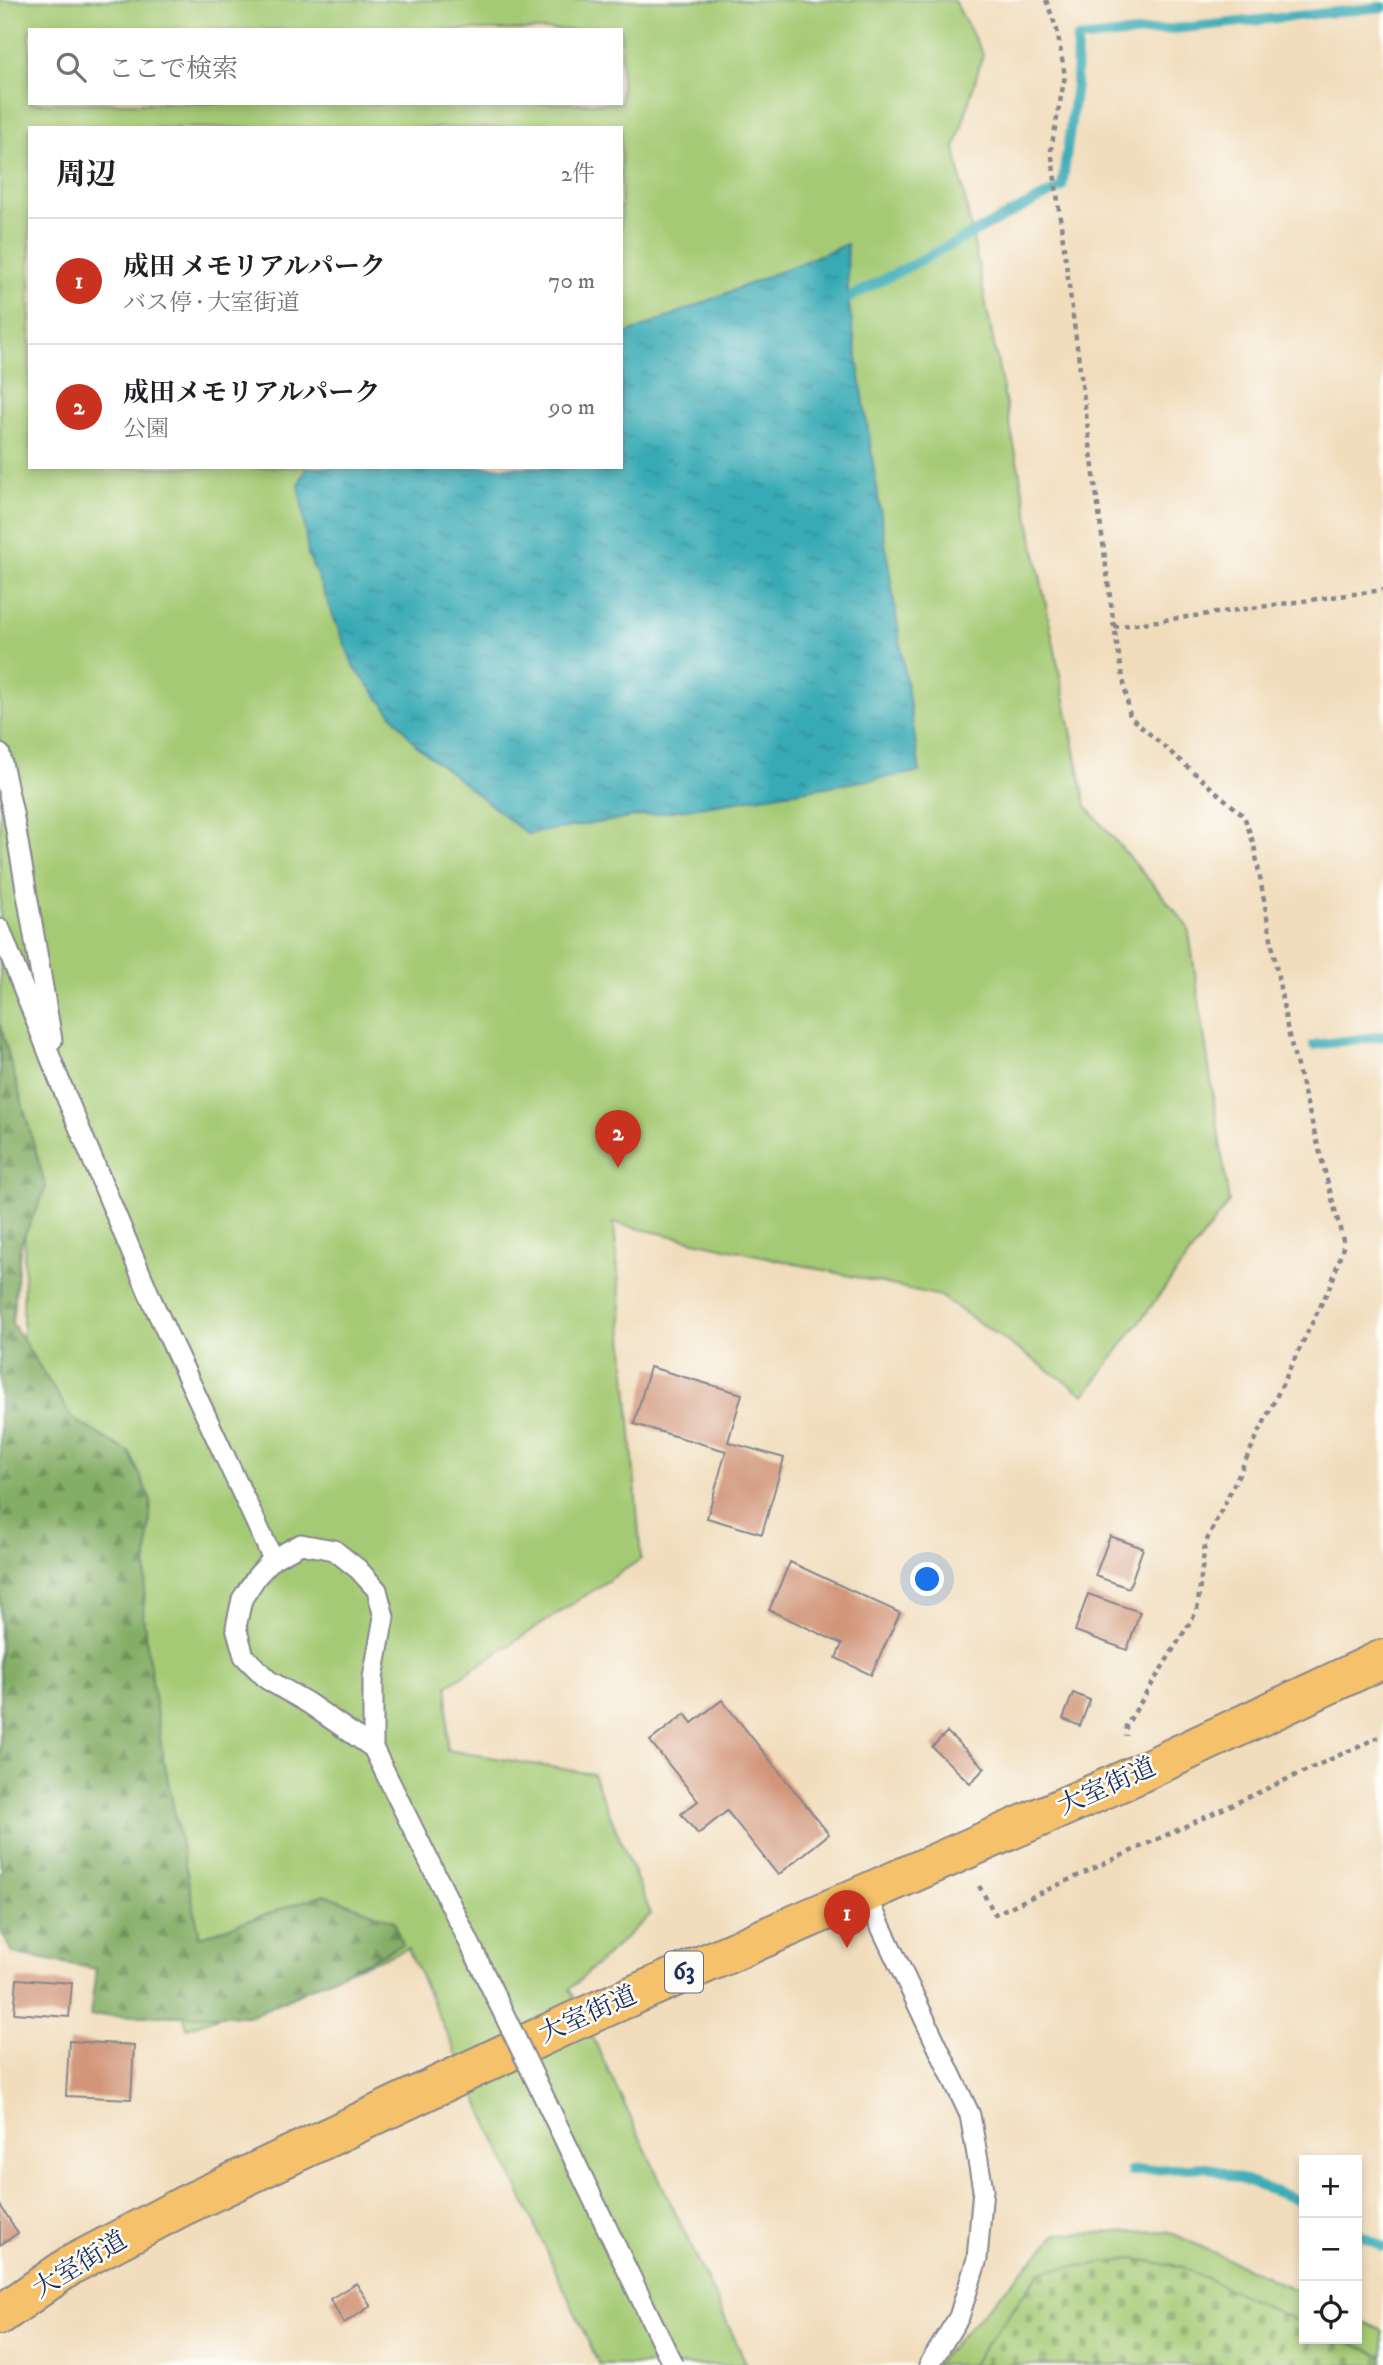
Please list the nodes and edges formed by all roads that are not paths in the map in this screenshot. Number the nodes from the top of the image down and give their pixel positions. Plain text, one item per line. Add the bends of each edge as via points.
1 (0, 754) edge
2 (0, 929) edge
3 (60, 1082) junction
4 (274, 1559) junction
5 (1383, 1659) edge
6 (373, 1748) junction
7 (864, 1893) junction
8 (0, 2315) edge
9 (673, 2365) edge
10 (929, 2365) edge

1 - 3 lane
2 - 3 lane
3 - 4 lane via 152,1301
4 - 6 lane via 242,1599 236,1627 244,1656 268,1680
4 - 6 lane via 301,1544 334,1549 377,1590 384,1617 373,1678
5 - 7 main road, 大室街道 / 63 via 1125,1780
6 - 9 lane, bridge
7 - 8 main road, 大室街道 / 63 via 572,2022 183,2206 71,2265
7 - 10 lane via 970,2115 983,2189 977,2259 959,2317

